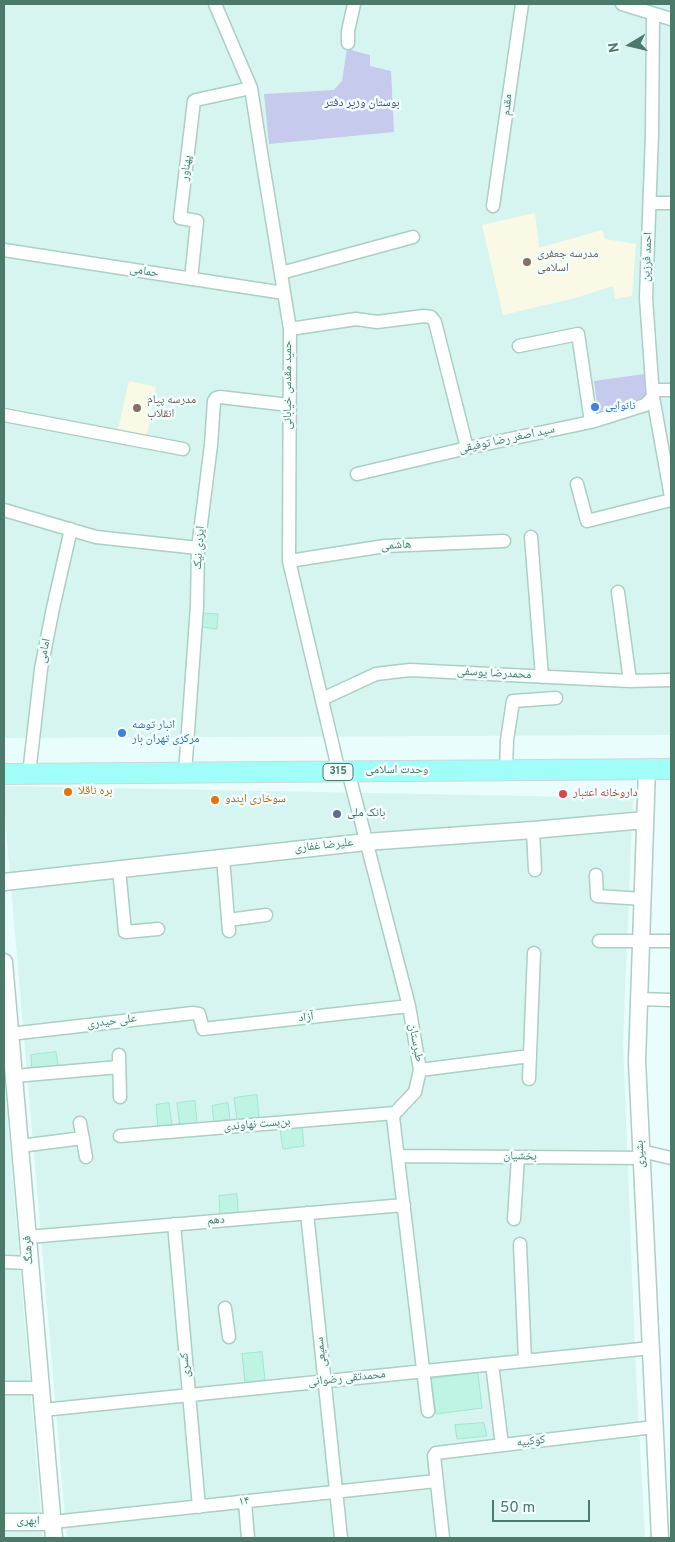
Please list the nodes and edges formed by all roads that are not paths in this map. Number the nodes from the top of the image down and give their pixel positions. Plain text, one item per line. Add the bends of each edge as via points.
1 (215, 4) edge
2 (354, 4) edge
3 (522, 4) edge
4 (622, 4) edge
5 (652, 14) junction
6 (671, 19) edge
7 (348, 43) dead end
8 (251, 88) junction
9 (651, 203) junction
10 (671, 203) edge
11 (493, 206) dead end
12 (414, 237) dead end
13 (4, 250) edge
14 (281, 273) junction
15 (191, 279) junction
16 (284, 294) junction
17 (290, 329) junction
18 (519, 346) dead end
19 (671, 390) edge
20 (654, 394) junction
21 (289, 406) junction
22 (4, 415) edge
23 (591, 422) junction
24 (467, 448) junction
25 (183, 449) dead end
26 (357, 474) dead end
27 (577, 484) dead end
28 (671, 499) edge
29 (4, 510) edge
30 (71, 529) junction
31 (531, 537) dead end
32 (504, 541) dead end
33 (198, 548) junction
34 (289, 561) junction
35 (618, 592) dead end
36 (542, 677) junction
37 (671, 680) edge
38 (630, 681) junction
39 (556, 698) dead end
40 (322, 699) junction
41 (647, 769) junction
42 (671, 769) edge
43 (506, 770) junction
44 (343, 771) junction
45 (185, 773) junction
46 (4, 774) edge
47 (29, 774) junction
48 (645, 820) junction
49 (533, 830) junction
50 (366, 842) junction
51 (223, 858) junction
52 (119, 869) junction
53 (535, 870) dead end
54 (596, 875) dead end
55 (4, 882) edge
56 (643, 899) junction
57 (266, 915) dead end
58 (158, 928) dead end
59 (641, 940) junction
60 (671, 940) edge
61 (599, 941) dead end
62 (534, 953) dead end
63 (4, 962) edge
64 (639, 999) junction
65 (671, 1000) edge
66 (409, 1006) junction
67 (204, 1028) joint
68 (10, 1034) junction
69 (530, 1056) junction
70 (420, 1070) junction
71 (14, 1076) junction
72 (529, 1079) dead end
73 (120, 1097) dead end
74 (394, 1113) junction
75 (80, 1123) dead end
76 (120, 1136) dead end
77 (83, 1138) junction
78 (20, 1146) junction
79 (642, 1154) junction
80 (398, 1156) junction
81 (86, 1157) dead end
82 (518, 1157) junction
83 (671, 1158) edge
84 (404, 1205) junction
85 (308, 1213) junction
86 (514, 1219) dead end
87 (174, 1224) junction
88 (28, 1237) junction
89 (520, 1244) dead end
90 (4, 1262) edge
91 (30, 1262) junction
92 (225, 1308) dead end
93 (229, 1337) dead end
94 (651, 1348) junction
95 (525, 1361) junction
96 (492, 1364) junction
97 (423, 1371) junction
98 (325, 1381) junction
99 (4, 1388) edge
100 (41, 1388) junction
101 (189, 1395) junction
102 (43, 1410) junction
103 (428, 1411) dead end
104 (654, 1427) junction
105 (502, 1445) junction
106 (436, 1481) junction
107 (336, 1492) junction
108 (245, 1502) junction
109 (199, 1506) junction
110 (4, 1522) edge
111 (53, 1530) edge
112 (248, 1538) edge
113 (341, 1538) edge
114 (443, 1538) edge
115 (660, 1538) edge

1 - 8 street, حمید مقدس خیابانی
2 - 7 street
3 - 11 street, مقدم
4 - 5 street
5 - 6 street
5 - 9 street, احمد فرزین
8 - 14 street, حمید مقدس خیابانی
8 - 15 street, پهناور via 194,101 180,218 197,220
9 - 10 street
9 - 20 street, احمد فرزین via 646,298
12 - 14 street
13 - 15 street, حمامی
14 - 16 street, حمید مقدس خیابانی
15 - 16 street, حمامی
16 - 17 street, حمید مقدس خیابانی
17 - 21 street, حمید مقدس خیابانی
17 - 24 street via 356,319 377,322 431,317 435,322
18 - 23 street via 578,334
19 - 20 street
20 - 23 street, سید اصغر رضا توفیقی via 644,405
20 - 28 street, احمد فرزین
21 - 33 street, ایزدی نیک via 220,397 214,401
21 - 34 street, حمید مقدس خیابانی
22 - 25 street
23 - 24 street, سید اصغر رضا توفیقی
24 - 26 street, سید اصغر رضا توفیقی
27 - 28 street via 587,521
29 - 30 street
30 - 33 street via 96,537
30 - 47 street, امامی via 41,669
31 - 36 street
32 - 34 street, هاشمی via 385,546
33 - 45 street, ایزدی نیک
34 - 40 street, حمید مقدس خیابانی
35 - 38 street
36 - 38 street, محمدرضا یوسفی
36 - 40 street, محمدرضا یوسفی via 410,670 376,674
37 - 38 street, محمدرضا یوسفی
39 - 43 street via 513,701 506,740
40 - 44 street, حمید مقدس خیابانی
41 - 42 main road, وحدت اسلامی / 315
41 - 43 main road, وحدت اسلامی / 315
41 - 48 street, بشیری
43 - 44 main road, وحدت اسلامی / 315
44 - 45 main road, وحدت اسلامی / 315
44 - 50 street, طبرستان
45 - 47 main road, وحدت اسلامی / 315
46 - 47 main road, وحدت اسلامی / 315
48 - 49 street, علیرضا غفاری
48 - 56 street, بشیری
49 - 50 street, علیرضا غفاری
49 - 53 street
50 - 51 street, علیرضا غفاری
50 - 66 street, طبرستان
51 - 52 street, علیرضا غفاری
51 - 57 street via 229,925
52 - 55 street, علیرضا غفاری
52 - 58 street via 125,932
54 - 56 street via 597,896
56 - 59 street, بشیری
59 - 60 street
59 - 61 street
59 - 64 street, بشیری
62 - 69 street
63 - 68 street, فرهنگ
64 - 65 street
64 - 79 street, بشیری via 637,1061
66 - 67 street, آزاد
66 - 70 street, طبرستان
67 - 68 street, علی حیدری via 199,1014 193,1013
68 - 71 street, فرهنگ
69 - 70 street
69 - 72 street
70 - 74 street, طبرستان via 415,1092
71 - 73 street via 119,1061
71 - 78 street, فرهنگ
74 - 76 street, بن‌بست نهاوندی
74 - 80 street
75 - 77 street
77 - 78 street
77 - 81 street
78 - 88 street, فرهنگ
79 - 82 street, بخشیان
79 - 83 street, بخشیان
79 - 94 street, بشیری
80 - 82 street, بخشیان
80 - 84 street
82 - 86 street
84 - 85 street, دهم
84 - 97 street
85 - 87 street, دهم
85 - 98 street, سمیعی
87 - 88 street, دهم
87 - 101 street, کسری
88 - 91 street, فرهنگ
89 - 95 street
90 - 91 street
91 - 100 street, فرهنگ
92 - 93 street
94 - 95 street, محمدتقی رضوانی
94 - 104 street, بشیری
95 - 96 street, محمدتقی رضوانی
96 - 97 street, محمدتقی رضوانی
96 - 105 street
97 - 98 street, محمدتقی رضوانی
97 - 103 street
98 - 101 street, محمدتقی رضوانی
98 - 107 street, سمیعی
99 - 100 street
100 - 102 street, فرهنگ
101 - 102 street, محمدتقی رضوانی
101 - 109 street, کسری
102 - 111 street, فرهنگ
104 - 105 street, کوکبیه
104 - 115 street, بشیری
105 - 106 street, کوکبیه via 436,1453
106 - 107 street, ۱۴
106 - 114 street
107 - 108 street, ۱۴
107 - 113 street, سمیعی
108 - 109 street, ۱۴
108 - 112 street
109 - 111 street, ۱۴
110 - 111 street, ابهری

